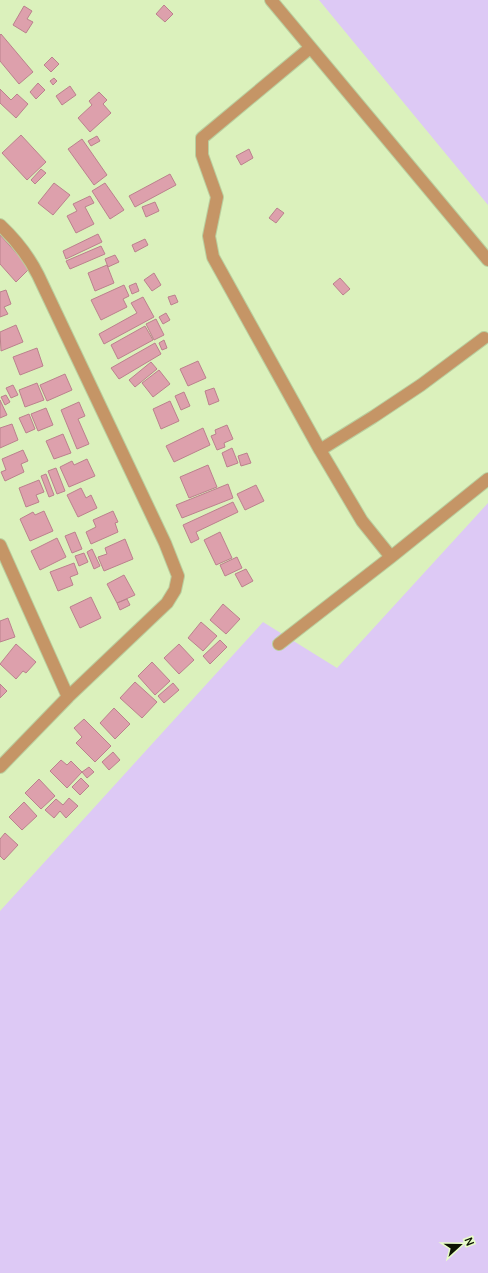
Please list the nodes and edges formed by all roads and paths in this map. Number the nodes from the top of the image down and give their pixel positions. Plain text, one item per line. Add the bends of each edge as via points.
1 (271, 0) edge
2 (310, 48) junction
3 (0, 225) edge
4 (488, 260) edge
5 (484, 338) dead end
6 (320, 450) junction
7 (488, 479) edge
8 (0, 545) edge
9 (392, 557) junction
10 (279, 644) dead end
11 (68, 697) junction
12 (0, 767) edge

1 - 2 street
2 - 4 street
2 - 6 street via 202,138 202,155 217,197 209,236 213,257
3 - 11 street via 17,241 33,264 165,543 178,576 175,590 167,603
5 - 6 street via 421,385
6 - 9 street via 362,521
7 - 9 street
8 - 11 street
9 - 10 street
11 - 12 street

